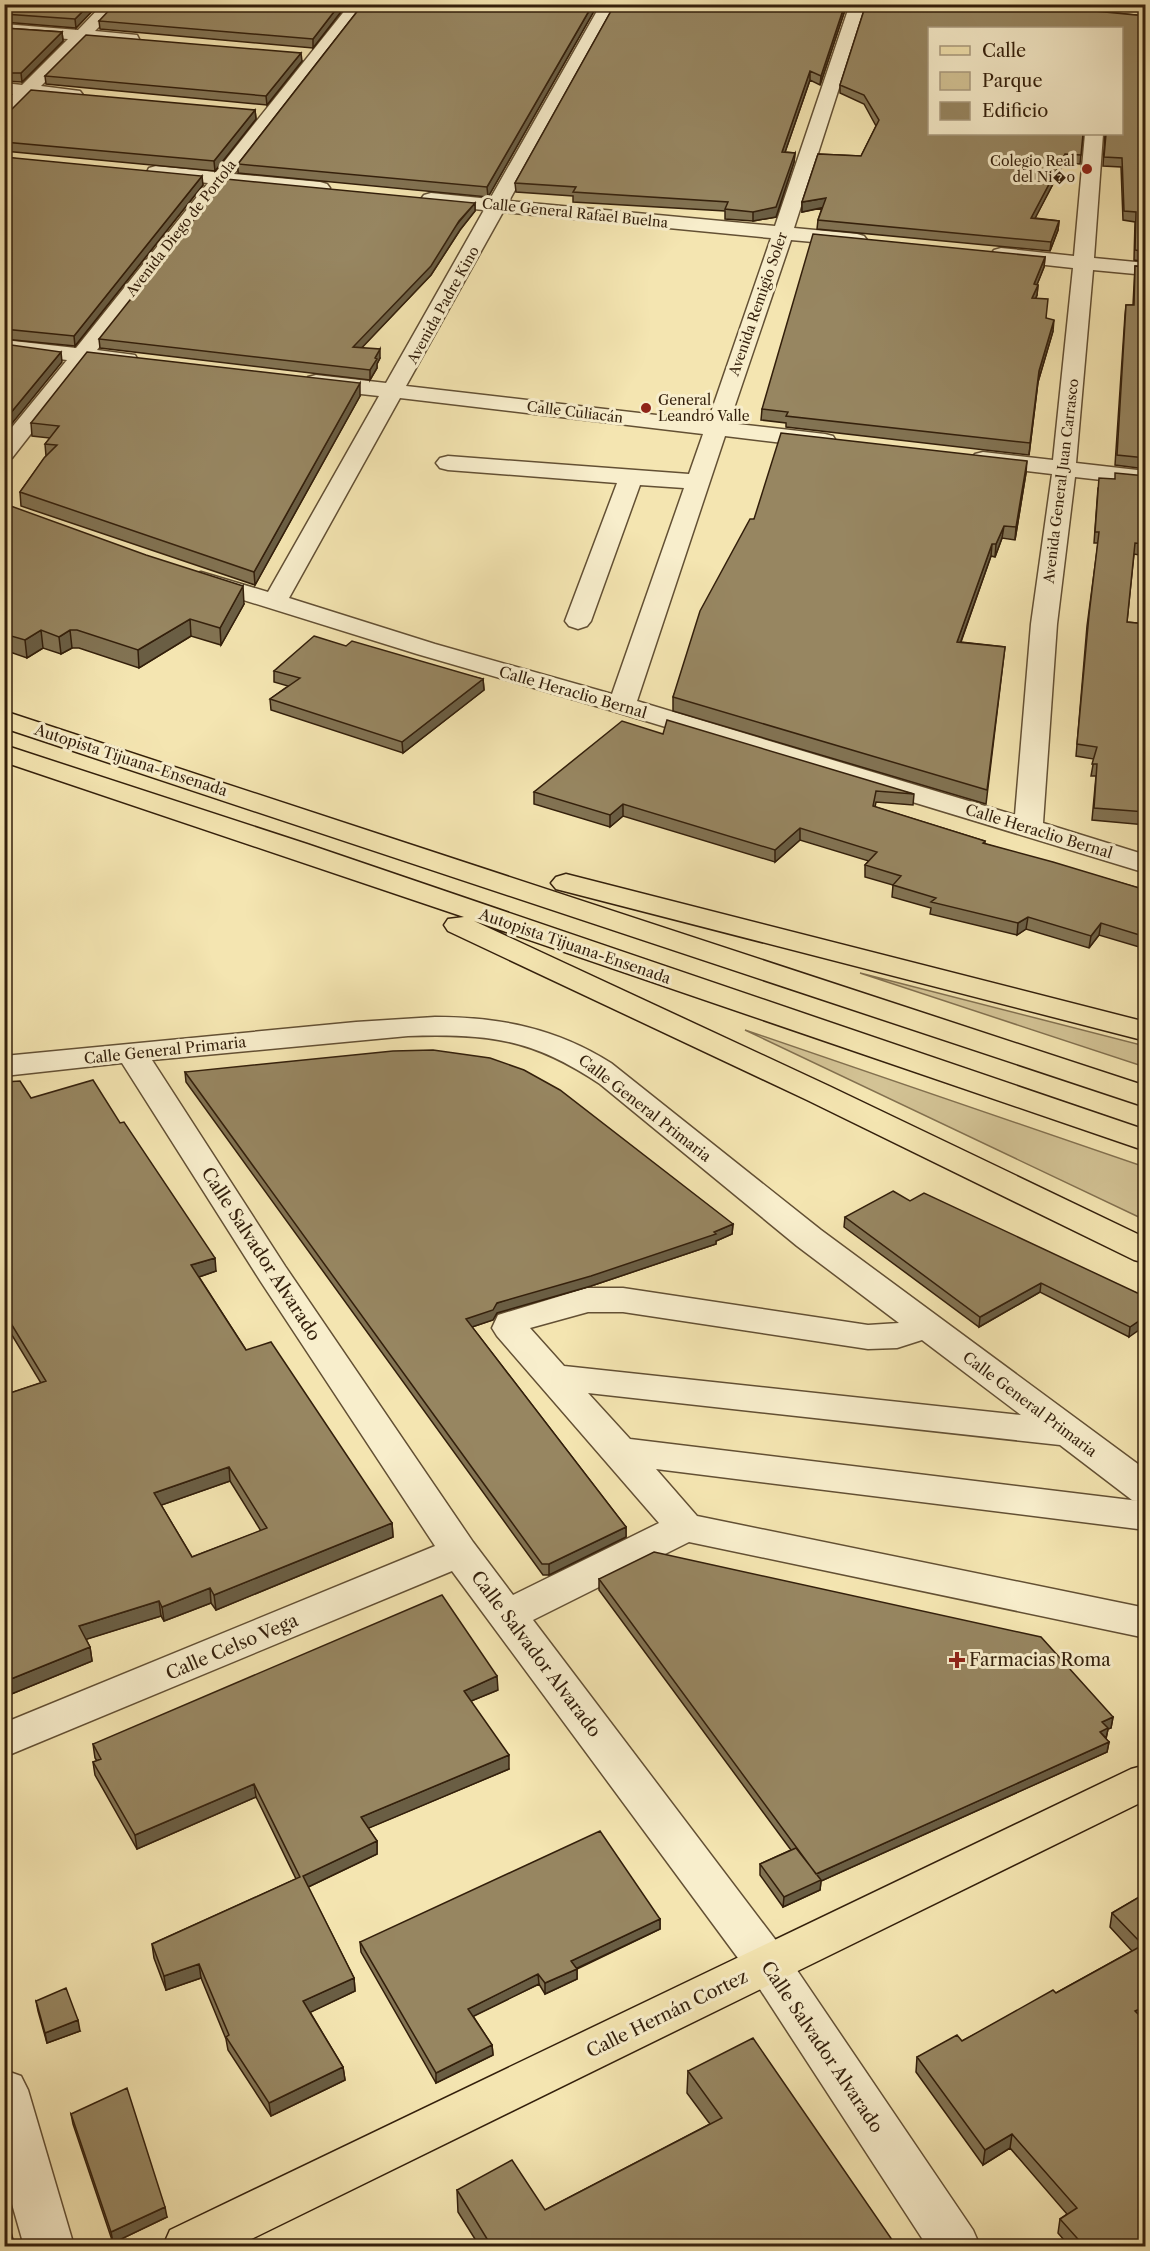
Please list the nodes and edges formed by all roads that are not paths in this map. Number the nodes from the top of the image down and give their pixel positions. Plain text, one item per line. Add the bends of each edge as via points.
1 (113, 4) edge
2 (359, 4) edge
3 (609, 4) edge
4 (858, 4) edge
5 (1100, 15) edge
6 (1124, 15) edge
7 (4, 29) edge
8 (82, 35) junction
9 (153, 41) edge
10 (295, 53) edge
11 (318, 55) junction
12 (4, 88) edge
13 (27, 90) junction
14 (97, 97) edge
15 (250, 111) edge
16 (4, 113) edge
17 (273, 113) junction
18 (1094, 135) edge
19 (141, 171) edge
20 (221, 178) junction
21 (336, 190) edge
22 (417, 198) edge
23 (498, 206) junction
24 (783, 233) junction
25 (876, 242) edge
26 (980, 252) edge
27 (1084, 262) junction
28 (1146, 268) edge
29 (4, 346) edge
30 (81, 355) junction
31 (151, 363) edge
32 (290, 379) edge
33 (394, 391) junction
34 (716, 428) junction
35 (844, 443) edge
36 (4, 453) edge
37 (960, 456) edge
38 (448, 463) dead end
39 (1064, 468) junction
40 (632, 478) junction
41 (1146, 478) edge
42 (697, 483) junction
43 (174, 570) edge
44 (274, 603) junction
45 (578, 621) dead end
46 (622, 705) junction
47 (4, 719) edge
48 (4, 753) edge
49 (269, 805) junction
50 (1028, 828) junction
51 (297, 850) junction
52 (1146, 864) edge
53 (1146, 1032) edge
54 (131, 1052) junction
55 (4, 1066) edge
56 (1146, 1097) edge
57 (1146, 1142) edge
58 (1146, 1252) edge
59 (927, 1326) junction
60 (552, 1377) junction
61 (1069, 1433) junction
62 (617, 1451) junction
63 (1146, 1490) edge
64 (1146, 1516) edge
65 (685, 1527) junction
66 (459, 1552) junction
67 (507, 1616) junction
68 (1146, 1623) edge
69 (4, 1741) edge
70 (1146, 1782) edge
71 (768, 1964) junction
72 (4, 2090) edge
73 (49, 2247) edge
74 (188, 2247) edge
75 (955, 2247) edge

1 - 8 street
2 - 11 street, Avenida Diego de Portola
3 - 23 street, Avenida Padre Kino
4 - 24 street, Avenida Remigio Soler
5 - 6 street
7 - 8 street
8 - 9 street
8 - 13 street
10 - 11 street
11 - 17 street, Avenida Diego de Portola
12 - 13 street
13 - 14 street
13 - 16 street
15 - 17 street
17 - 20 street, Avenida Diego de Portola
18 - 27 street, Avenida General Juan Carrasco
19 - 20 street
20 - 21 street
20 - 30 street, Avenida Diego de Portola
22 - 23 street, Calle General Rafael Buelna
23 - 24 street, Calle General Rafael Buelna
23 - 33 street, Avenida Padre Kino
24 - 25 street, Calle General Rafael Buelna
24 - 34 street, Avenida Remigio Soler
26 - 27 street
27 - 28 street
27 - 39 street, Avenida General Juan Carrasco
29 - 30 street
30 - 31 street
30 - 36 street, Avenida Diego de Portola
32 - 33 street, Calle Culiacán
33 - 34 street, Calle Culiacán
33 - 44 street, Avenida Padre Kino
34 - 35 street, Calle Culiacán
34 - 42 street, Avenida Remigio Soler
37 - 39 street
38 - 40 street
39 - 41 street
39 - 50 street, Avenida General Juan Carrasco via 1044,624
40 - 42 street
40 - 45 street
42 - 46 street, Avenida Remigio Soler
43 - 44 street, Calle Heraclio Bernal
44 - 46 street, Calle Heraclio Bernal
46 - 50 street, Calle Heraclio Bernal
47 - 49 main road, Autopista Tijuana-Ensenada
48 - 51 main road, Autopista Tijuana-Ensenada
49 - 53 main road
49 - 56 main road, Autopista Tijuana-Ensenada
50 - 52 street, Calle Heraclio Bernal
51 - 57 main road, Autopista Tijuana-Ensenada
51 - 58 main road via 818,1093
54 - 55 street, Calle General Primaria
54 - 59 street, Calle General Primaria via 393,1028 461,1026 513,1032 553,1043 582,1056 611,1077 809,1238
54 - 66 street, Calle Salvador Alvarado via 273,1274
59 - 60 street via 897,1336 868,1337 623,1300 587,1300 511,1323 510,1328
59 - 61 street, Calle General Primaria
60 - 61 street
60 - 62 street
61 - 63 street, Calle General Primaria
62 - 64 street
62 - 65 street
65 - 67 street
65 - 68 street
66 - 67 street, Calle Salvador Alvarado
66 - 69 street, Calle Celso Vega
67 - 71 street, Calle Salvador Alvarado
70 - 71 main road, Calle Hernán Cortez
71 - 74 main road, Calle Hernán Cortez
71 - 75 street, Calle Salvador Alvarado
72 - 73 street

